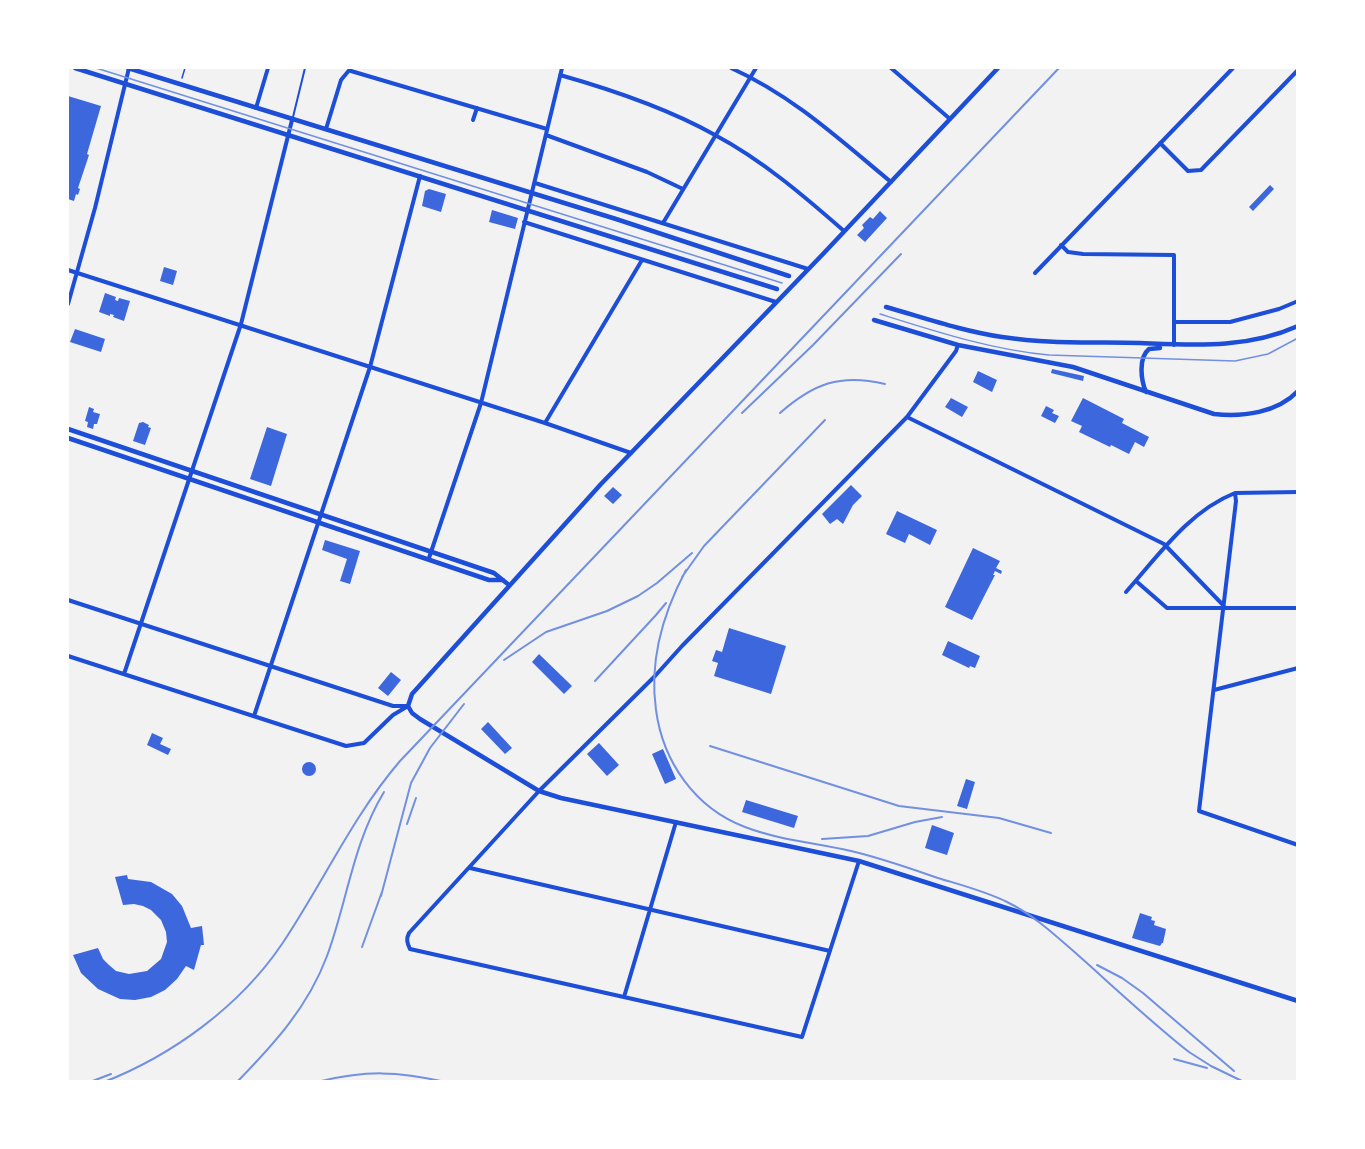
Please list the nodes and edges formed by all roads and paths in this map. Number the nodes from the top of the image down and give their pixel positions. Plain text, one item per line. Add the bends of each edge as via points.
1 (75, 68) edge
2 (128, 68) edge
3 (185, 68) edge
4 (268, 68) edge
5 (305, 68) edge
6 (562, 68) edge
7 (731, 68) edge
8 (756, 68) edge
9 (891, 68) edge
10 (998, 68) edge
11 (1233, 68) edge
12 (351, 69) edge
13 (1298, 70) edge
14 (560, 75) junction
15 (750, 76) junction
16 (182, 79) dead end
17 (124, 83) junction
18 (256, 108) junction
19 (477, 108) junction
20 (950, 119) junction
21 (292, 120) junction
22 (473, 120) dead end
23 (547, 129) junction
24 (326, 131) junction
25 (288, 134) junction
26 (546, 135) junction
27 (715, 135) junction
28 (1160, 143) junction
29 (420, 176) junction
30 (891, 182) junction
31 (535, 183) junction
32 (683, 189) junction
33 (532, 194) junction
34 (527, 210) junction
35 (524, 222) junction
36 (663, 223) junction
37 (844, 231) junction
38 (1061, 245) junction
39 (642, 260) junction
40 (808, 269) junction
41 (68, 270) edge
42 (77, 273) junction
43 (1035, 273) dead end
44 (789, 276) dead end
45 (777, 289) dead end
46 (1298, 301) edge
47 (776, 302) junction
48 (68, 304) edge
49 (886, 307) dead end
50 (874, 320) dead end
51 (1174, 322) junction
52 (241, 324) junction
53 (1298, 326) edge
54 (958, 345) junction
55 (1174, 345) junction
56 (370, 367) junction
57 (1298, 391) edge
58 (1146, 392) junction
59 (481, 403) junction
60 (907, 417) junction
61 (545, 423) junction
62 (68, 429) edge
63 (68, 438) edge
64 (632, 454) junction
65 (191, 470) junction
66 (188, 478) junction
67 (1298, 492) edge
68 (1235, 493) junction
69 (321, 514) junction
70 (319, 522) junction
71 (1166, 546) junction
72 (432, 551) junction
73 (429, 558) junction
74 (503, 580) junction
75 (1136, 581) junction
76 (509, 585) junction
77 (1126, 592) dead end
78 (68, 600) edge
79 (1224, 607) junction
80 (1298, 608) edge
81 (139, 624) junction
82 (68, 656) edge
83 (270, 666) junction
84 (1298, 668) edge
85 (124, 674) junction
86 (1214, 690) junction
87 (408, 706) junction
88 (254, 716) junction
89 (539, 791) junction
90 (676, 822) junction
91 (1298, 845) edge
92 (860, 861) junction
93 (470, 868) junction
94 (650, 909) junction
95 (830, 951) junction
96 (624, 997) junction
97 (1298, 1001) edge

1 - 17 street
2 - 17 street
2 - 18 street
3 - 16 path
4 - 18 street
5 - 21 street
6 - 14 street
7 - 15 street
8 - 15 street
9 - 20 street
10 - 20 street
11 - 28 street
12 - 19 street
12 - 24 street via 341,80
13 - 28 street via 1201,170 1188,171
14 - 23 street
14 - 27 street via 650,106
15 - 27 street
15 - 30 street via 832,131
17 - 25 street
17 - 42 street
18 - 21 street
19 - 22 street
19 - 23 street
20 - 30 street
21 - 24 street
21 - 25 street
23 - 26 street
24 - 33 street
25 - 29 street
25 - 52 street
26 - 31 street
26 - 32 street
27 - 32 street
27 - 37 street via 795,189
28 - 38 street
29 - 34 street
29 - 56 street
30 - 37 street
31 - 33 street
31 - 36 street
32 - 36 street
33 - 34 street
33 - 44 street
34 - 35 street
34 - 45 street
35 - 39 street
35 - 59 street
36 - 40 street
37 - 40 street
38 - 43 street
38 - 51 street via 1068,252 1083,254 1174,255
39 - 47 street
39 - 61 street
40 - 47 street
41 - 42 street
42 - 48 street
42 - 52 street
46 - 51 street via 1230,322
47 - 64 street
49 - 55 street via 980,333 1048,341
50 - 54 street
51 - 55 street
52 - 56 street
52 - 65 street
53 - 55 street via 1246,343
54 - 58 street via 1073,367
54 - 60 street
55 - 58 street via 1145,352 1142,382
56 - 59 street
56 - 69 street
57 - 58 street via 1280,405 1233,415 1214,414
59 - 61 street
59 - 72 street
60 - 71 street
60 - 89 street
61 - 64 street
62 - 65 street
63 - 66 street
64 - 76 street
65 - 66 street
65 - 69 street
66 - 70 street
66 - 81 street
67 - 68 street
68 - 71 street via 1206,508
68 - 79 street
69 - 70 street
69 - 72 street
70 - 73 street
70 - 83 street
71 - 75 street
71 - 79 street
72 - 73 street
72 - 74 street via 494,573
73 - 74 street via 489,580
74 - 76 street
75 - 77 street
75 - 79 street via 1167,608
76 - 87 street via 412,694
78 - 81 street
79 - 80 street
79 - 86 street
81 - 83 street
81 - 85 street
82 - 85 street
83 - 87 street via 393,706
83 - 88 street
84 - 86 street
85 - 88 street
86 - 91 street via 1199,811
87 - 88 street via 364,743 353,746 340,746
87 - 89 street via 420,719
89 - 90 street
89 - 93 street
90 - 92 street
90 - 94 street
92 - 95 street
92 - 97 street
93 - 94 street
93 - 96 street via 409,933 410,949
94 - 95 street
94 - 96 street
95 - 96 street via 802,1037

